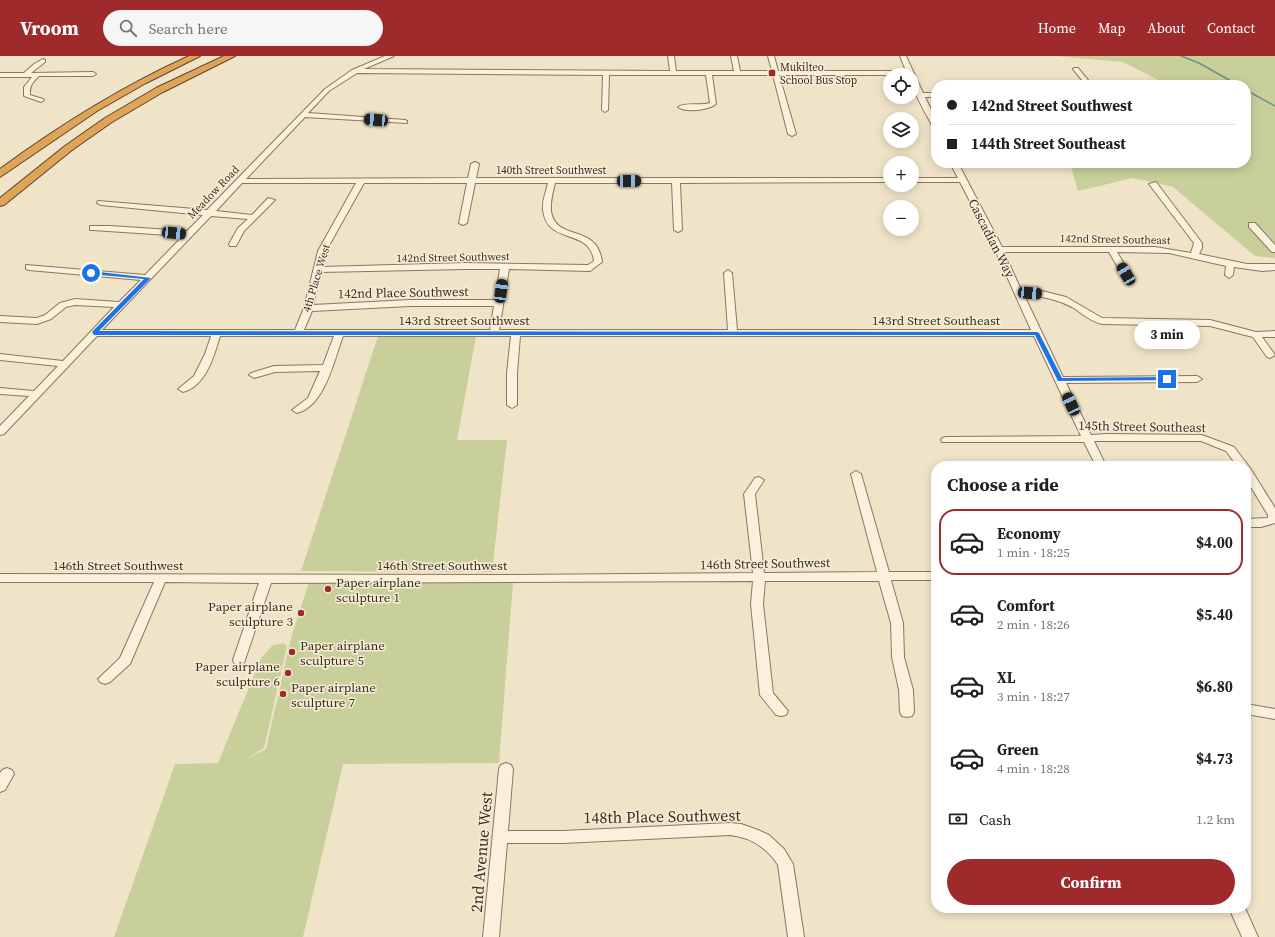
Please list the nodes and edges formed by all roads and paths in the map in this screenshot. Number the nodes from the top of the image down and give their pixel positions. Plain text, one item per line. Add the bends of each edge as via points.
1 (196, 56) edge
2 (232, 56) edge
3 (392, 56) edge
4 (671, 56) edge
5 (734, 56) edge
6 (771, 56) edge
7 (903, 56) edge
8 (43, 61) dead end
9 (908, 68) edge
10 (1076, 69) dead end
11 (354, 71) junction
12 (606, 73) junction
13 (673, 73) junction
14 (710, 73) junction
15 (737, 73) junction
16 (776, 73) junction
17 (93, 74) dead end
18 (0, 75) edge
19 (25, 75) junction
20 (37, 75) junction
21 (883, 75) edge
22 (1084, 80) edge
23 (931, 94) edge
24 (920, 95) joint
25 (41, 100) dead end
26 (680, 107) dead end
27 (605, 110) dead end
28 (302, 115) junction
29 (931, 117) edge
30 (406, 122) dead end
31 (792, 134) dead end
32 (475, 164) dead end
33 (956, 168) edge
34 (0, 174) edge
35 (676, 180) junction
36 (883, 180) edge
37 (919, 180) edge
38 (962, 180) junction
39 (240, 181) junction
40 (362, 181) junction
41 (472, 181) junction
42 (552, 181) junction
43 (1153, 184) dead end
44 (271, 200) dead end
45 (0, 203) edge
46 (101, 204) dead end
47 (211, 212) junction
48 (253, 217) junction
49 (463, 223) dead end
50 (1252, 225) dead end
51 (93, 228) dead end
52 (678, 230) dead end
53 (189, 234) junction
54 (233, 244) dead end
55 (1111, 249) junction
56 (999, 250) junction
57 (1275, 250) edge
58 (1194, 255) junction
59 (1230, 264) junction
60 (505, 266) junction
61 (29, 267) dead end
62 (1275, 267) edge
63 (317, 270) junction
64 (728, 273) dead end
65 (1126, 274) dead end
66 (1229, 275) dead end
67 (148, 278) junction
68 (1019, 292) junction
69 (500, 303) junction
70 (121, 305) junction
71 (308, 308) junction
72 (0, 319) edge
73 (94, 333) junction
74 (216, 333) junction
75 (494, 333) junction
76 (516, 333) junction
77 (733, 333) junction
78 (835, 333) joint
79 (1037, 333) junction
80 (298, 334) junction
81 (339, 334) junction
82 (1275, 334) edge
83 (1256, 335) junction
84 (1270, 355) dead end
85 (0, 357) edge
86 (65, 364) junction
87 (327, 368) junction
88 (254, 375) dead end
89 (1197, 378) dead end
90 (1060, 380) junction
91 (183, 389) dead end
92 (0, 391) edge
93 (35, 394) junction
94 (512, 404) dead end
95 (297, 410) dead end
96 (1, 429) edge
97 (946, 440) dead end
98 (1088, 440) junction
99 (1098, 461) edge
100 (1239, 461) edge
101 (856, 474) dead end
102 (1251, 478) edge
103 (759, 480) dead end
104 (1251, 523) edge
105 (883, 576) junction
106 (931, 576) edge
107 (759, 577) junction
108 (0, 578) edge
109 (161, 579) junction
110 (266, 580) junction
111 (239, 660) dead end
112 (105, 678) dead end
113 (1251, 710) edge
114 (781, 711) dead end
115 (907, 712) dead end
116 (1275, 714) edge
117 (506, 769) dead end
118 (501, 836) junction
119 (1239, 913) edge
120 (491, 937) edge
121 (796, 937) edge
122 (1250, 937) edge

1 - 34 highway via 114,96 61,129
2 - 45 highway via 170,84 116,115 90,132
3 - 11 street, Meadow Road
4 - 13 street
5 - 15 street
6 - 16 street
7 - 9 street
8 - 19 street
10 - 22 street
11 - 12 street
11 - 28 street, Meadow Road via 334,84
12 - 13 street
12 - 27 street
13 - 14 street
14 - 15 street
14 - 26 street via 713,104 703,107
15 - 16 street
16 - 21 street
16 - 31 street
17 - 20 street
18 - 19 street
19 - 20 street
20 - 25 street via 26,90 27,96
23 - 24 street
24 - 29 street
28 - 30 street
28 - 39 street, Meadow Road
32 - 41 street
33 - 38 street, Cascadian Way
35 - 36 street, 140th Street Southwest
35 - 42 street, 140th Street Southwest
35 - 52 street
37 - 38 street
38 - 56 street, Cascadian Way
39 - 40 street, 140th Street Southwest
39 - 47 street, Meadow Road
40 - 41 street, 140th Street Southwest
40 - 63 street, 4th Place West via 334,227 322,251
41 - 42 street, 140th Street Southwest
41 - 49 street
42 - 60 street, 142nd Street Southwest via 547,214 549,220 553,226 565,233 583,238 594,246 598,253 598,262 590,268
43 - 58 street via 1198,243
44 - 48 street
46 - 47 street
47 - 48 street
47 - 53 street, Meadow Road
48 - 54 street
50 - 57 street
51 - 53 street
53 - 67 street, Meadow Road
55 - 56 street, 142nd Street Southeast
55 - 58 street, 142nd Street Southeast via 1155,249
55 - 65 street
56 - 68 street, Cascadian Way
58 - 59 street, 142nd Street Southeast
59 - 62 street, 142nd Street Southeast
59 - 66 street
60 - 63 street, 142nd Street Southwest
60 - 69 street
61 - 67 street
63 - 71 street, 4th Place West
64 - 77 street
67 - 70 street, Meadow Road
68 - 79 street, Cascadian Way
68 - 83 street via 1059,298 1077,307 1090,318 1102,321 1210,323
69 - 71 street, 142nd Place Southwest via 410,303
69 - 75 street
70 - 72 street via 76,302 61,306 47,318 27,322
70 - 73 street, Meadow Road
71 - 80 street, 4th Place West
73 - 74 street, 143rd Street Southwest
73 - 86 street, Meadow Road
74 - 80 street, 143rd Street Southwest
74 - 91 street via 210,354 198,378
75 - 76 street, 143rd Street Southwest
75 - 81 street, 143rd Street Southwest
76 - 77 street, 143rd Street Southwest
76 - 94 street
77 - 78 street, 143rd Street Southwest
78 - 79 street, 143rd Street Southeast
79 - 90 street, Cascadian Way
80 - 81 street, 143rd Street Southwest
81 - 87 street
82 - 83 street
83 - 84 street
85 - 86 street
86 - 93 street, Meadow Road
87 - 88 street via 274,369
87 - 95 street via 317,393 312,400
89 - 90 street
90 - 98 street, Cascadian Way
92 - 93 street
93 - 96 street, Meadow Road
97 - 98 street, 145th Street Southeast
98 - 99 street, Cascadian Way
98 - 100 street, 145th Street Southeast via 1107,437 1202,438 1230,449
101 - 105 street
102 - 104 street via 1274,515 1274,520
103 - 107 street via 749,494
105 - 106 street, 146th Street Southwest
105 - 107 street, 146th Street Southwest
105 - 115 street via 897,624 898,657 906,690
107 - 110 street, 146th Street Southwest
107 - 114 street via 757,604 767,695
108 - 109 street, 146th Street Southwest
109 - 110 street, 146th Street Southwest
109 - 112 street via 125,660
110 - 111 street
113 - 116 street
117 - 118 street, 2nd Avenue West
118 - 120 street, 2nd Avenue West
118 - 121 street, 148th Place Southwest via 562,837 730,829 753,834 772,846 785,864
119 - 122 street

